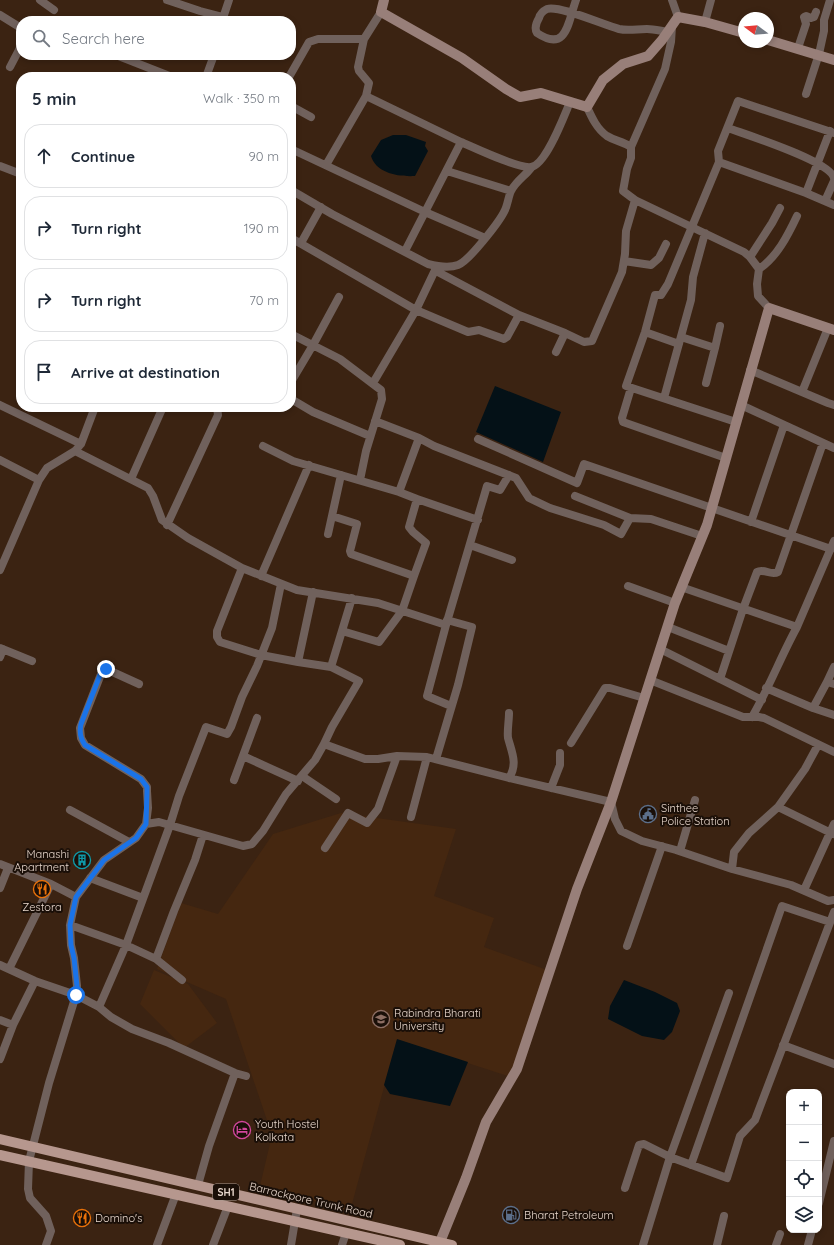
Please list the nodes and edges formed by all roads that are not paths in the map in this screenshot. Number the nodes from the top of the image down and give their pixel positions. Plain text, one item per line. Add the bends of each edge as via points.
1 (41, 0) edge
2 (167, 0) edge
3 (229, 0) edge
4 (382, 0) edge
5 (576, 0) edge
6 (672, 0) edge
7 (711, 0) edge
8 (830, 0) edge
9 (54, 10) dead end
10 (381, 12) junction
11 (816, 12) dead end
12 (571, 13) junction
13 (0, 15) edge
14 (213, 16) edge
15 (224, 16) edge
16 (678, 17) junction
17 (705, 22) junction
18 (16, 25) edge
19 (670, 29) junction
20 (738, 31) edge
21 (364, 39) junction
22 (774, 42) edge
23 (798, 48) junction
24 (819, 54) junction
25 (16, 56) edge
26 (129, 60) edge
27 (212, 60) edge
28 (834, 60) edge
29 (10, 67) dead end
30 (159, 72) edge
31 (208, 72) edge
32 (292, 72) edge
33 (806, 94) dead end
34 (366, 96) junction
35 (570, 102) junction
36 (588, 107) junction
37 (296, 109) edge
38 (311, 117) dead end
39 (728, 128) junction
40 (832, 132) edge
41 (461, 142) junction
42 (630, 147) junction
43 (296, 151) edge
44 (718, 162) junction
45 (818, 163) junction
46 (326, 165) junction
47 (0, 166) edge
48 (531, 168) junction
49 (447, 171) junction
50 (16, 172) edge
51 (834, 180) edge
52 (511, 191) junction
53 (296, 193) edge
54 (806, 193) junction
55 (635, 200) junction
56 (825, 201) junction
57 (834, 205) edge
58 (322, 207) junction
59 (780, 208) dead end
60 (425, 212) junction
61 (797, 216) dead end
62 (692, 227) junction
63 (705, 234) junction
64 (485, 238) junction
65 (296, 240) edge
66 (301, 243) junction
67 (666, 244) dead end
68 (405, 251) junction
69 (750, 257) junction
70 (624, 261) junction
71 (436, 268) junction
72 (759, 268) junction
73 (339, 297) dead end
74 (769, 308) junction
75 (416, 310) junction
76 (519, 314) junction
77 (720, 326) dead end
78 (831, 329) edge
79 (645, 332) junction
80 (565, 333) junction
81 (296, 336) edge
82 (680, 341) junction
83 (313, 345) junction
84 (715, 348) junction
85 (556, 352) dead end
86 (750, 370) junction
87 (296, 374) edge
88 (373, 383) junction
89 (706, 383) dead end
90 (631, 388) junction
91 (802, 392) junction
92 (664, 398) junction
93 (296, 402) edge
94 (834, 404) edge
95 (0, 405) edge
96 (741, 405) junction
97 (92, 412) edge
98 (161, 412) edge
99 (218, 412) edge
100 (375, 421) junction
101 (736, 422) junction
102 (784, 425) junction
103 (370, 436) junction
104 (419, 438) junction
105 (478, 439) dead end
106 (823, 443) junction
107 (81, 444) junction
108 (263, 446) dead end
109 (834, 448) edge
110 (75, 451) junction
111 (726, 458) junction
112 (0, 460) edge
113 (309, 466) junction
114 (341, 475) junction
115 (509, 475) junction
116 (131, 479) junction
117 (39, 480) junction
118 (360, 480) junction
119 (399, 492) junction
120 (575, 496) dead end
121 (417, 499) junction
122 (712, 508) junction
123 (332, 516) junction
124 (630, 518) junction
125 (478, 520) junction
126 (752, 522) junction
127 (167, 525) junction
128 (328, 534) dead end
129 (702, 536) junction
130 (792, 536) junction
131 (470, 545) junction
132 (832, 545) edge
133 (512, 560) dead end
134 (242, 568) junction
135 (0, 570) edge
136 (261, 576) junction
137 (414, 576) junction
138 (281, 584) junction
139 (628, 586) dead end
140 (682, 587) junction
141 (312, 592) junction
142 (352, 598) junction
143 (675, 603) junction
144 (743, 609) junction
145 (402, 611) junction
146 (446, 623) junction
147 (668, 627) junction
148 (797, 627) junction
149 (342, 631) junction
150 (660, 649) junction
151 (1, 651) edge
152 (729, 651) junction
153 (261, 655) junction
154 (32, 661) dead end
155 (298, 662) junction
156 (331, 667) junction
157 (834, 667) edge
158 (720, 679) junction
159 (650, 680) junction
160 (830, 683) edge
161 (139, 684) dead end
162 (766, 688) junction
163 (644, 698) junction
164 (762, 700) junction
165 (451, 706) junction
166 (813, 708) junction
167 (509, 713) dead end
168 (834, 715) edge
169 (752, 716) junction
170 (257, 718) dead end
171 (571, 743) dead end
172 (324, 744) junction
173 (818, 745) junction
174 (834, 752) edge
175 (560, 753) dead end
176 (243, 756) junction
177 (397, 756) junction
178 (432, 758) junction
179 (300, 778) junction
180 (509, 778) junction
181 (234, 780) dead end
182 (551, 788) junction
183 (336, 799) dead end
184 (695, 800) dead end
185 (611, 802) junction
186 (778, 808) junction
187 (70, 810) dead end
188 (411, 817) dead end
189 (146, 824) junction
190 (834, 824) edge
191 (170, 825) junction
192 (832, 834) edge
193 (204, 835) junction
194 (129, 842) junction
195 (662, 846) junction
196 (325, 848) dead end
197 (680, 851) junction
198 (0, 864) edge
199 (8, 868) junction
200 (732, 869) junction
201 (90, 878) junction
202 (51, 884) junction
203 (0, 888) edge
204 (804, 890) junction
205 (76, 897) junction
206 (144, 898) junction
207 (834, 900) edge
208 (834, 912) edge
209 (830, 922) junction
210 (70, 925) junction
211 (126, 945) junction
212 (627, 946) dead end
213 (156, 960) junction
214 (0, 965) edge
215 (9, 969) junction
216 (182, 980) dead end
217 (35, 981) junction
218 (729, 993) dead end
219 (76, 995) junction
220 (99, 1007) junction
221 (0, 1020) edge
222 (13, 1025) junction
223 (783, 1045) junction
224 (0, 1059) edge
225 (834, 1064) edge
226 (235, 1073) junction
227 (246, 1076) dead end
228 (0, 1139) edge
229 (834, 1141) edge
230 (32, 1146) junction
231 (0, 1155) edge
232 (670, 1156) junction
233 (29, 1161) junction
234 (691, 1165) junction
235 (198, 1186) junction
236 (625, 1188) dead end
237 (176, 1194) junction
238 (820, 1197) edge
239 (228, 1206) junction
240 (297, 1209) junction
241 (724, 1216) dead end
242 (295, 1221) junction
243 (346, 1233) junction
244 (811, 1233) edge
245 (780, 1234) dead end
246 (440, 1242) junction
247 (386, 1244) edge
248 (46, 1245) edge
249 (157, 1245) edge
250 (213, 1245) edge
251 (292, 1245) edge
252 (342, 1245) edge
253 (400, 1245) edge
254 (452, 1245) edge
255 (643, 1245) edge
256 (717, 1245) edge
257 (776, 1245) edge
258 (808, 1245) edge

1 - 9 street
2 - 14 street
3 - 15 street
4 - 10 street
5 - 12 street
6 - 16 street
7 - 17 street
8 - 24 street
10 - 21 street
10 - 35 street via 462,58 520,97 541,93
11 - 23 street via 814,17 804,17 806,24
12 - 12 street via 568,27 558,40 536,33 538,20 546,10 556,9
12 - 19 street via 621,29
13 - 18 street
16 - 17 street
16 - 19 street
17 - 20 street
19 - 36 street via 648,56 623,64 603,80
19 - 42 street via 665,69
21 - 32 street via 318,39 309,42
21 - 34 street via 358,67 369,83
22 - 23 street
23 - 24 street
24 - 28 street
24 - 33 street
25 - 29 street
26 - 30 street
27 - 31 street
34 - 41 street
34 - 46 street
35 - 36 street
35 - 48 street via 547,154
36 - 42 street via 595,124 607,136
37 - 38 street
39 - 40 street via 738,101
39 - 44 street via 718,151
39 - 45 street
40 - 45 street
41 - 48 street via 511,163
41 - 49 street
42 - 55 street via 631,158 626,169 623,191
43 - 46 street
44 - 54 street
44 - 62 street
45 - 51 street via 832,173
45 - 54 street
46 - 60 street
47 - 50 street
48 - 52 street
49 - 52 street
49 - 60 street
51 - 56 street
52 - 64 street via 502,216
53 - 58 street
54 - 56 street
55 - 62 street
55 - 70 street via 626,231
56 - 57 street
58 - 66 street
58 - 68 street
59 - 69 street
60 - 64 street
60 - 68 street
61 - 72 street via 777,250 767,263
62 - 63 street
62 - 79 street via 665,290 661,295 655,295
63 - 69 street
63 - 82 street
64 - 71 street via 465,261 457,266
65 - 66 street
66 - 75 street
67 - 70 street via 659,258 651,265
68 - 71 street
69 - 72 street
70 - 80 street via 622,272 592,341 584,342
71 - 75 street
71 - 76 street
72 - 74 street via 758,296
73 - 83 street
74 - 78 street
74 - 86 street
75 - 76 street via 468,332 479,330 504,339
75 - 88 street
76 - 80 street
77 - 84 street
78 - 91 street
79 - 82 street
79 - 90 street via 626,386
80 - 85 street
81 - 83 street
82 - 84 street
82 - 92 street
83 - 87 street
83 - 88 street via 340,359
84 - 89 street
86 - 91 street
86 - 96 street
88 - 100 street via 382,396
90 - 92 street
90 - 111 street via 623,422
91 - 94 street
92 - 101 street
93 - 103 street via 313,412
95 - 107 street
96 - 101 street
96 - 102 street
97 - 107 street
98 - 116 street
99 - 127 street
100 - 103 street
100 - 104 street
101 - 111 street
102 - 106 street
102 - 126 street
103 - 118 street
104 - 115 street
104 - 119 street
105 - 122 street via 577,483 584,464
106 - 109 street
106 - 130 street
107 - 110 street
108 - 113 street
110 - 116 street
110 - 117 street via 47,468
111 - 122 street
112 - 117 street
113 - 114 street
113 - 136 street
114 - 118 street
114 - 123 street
115 - 124 street via 516,478 529,498 550,508 604,525 621,534
115 - 125 street via 500,490 487,486
116 - 127 street via 148,488 162,520
117 - 135 street
118 - 119 street
119 - 121 street
120 - 124 street
121 - 125 street
121 - 137 street via 409,527 426,543
122 - 126 street
122 - 129 street
123 - 128 street
123 - 137 street via 357,524 351,554
124 - 129 street via 651,519
125 - 131 street
126 - 130 street
127 - 134 street
129 - 140 street
130 - 132 street
130 - 144 street via 778,572 757,572
131 - 133 street
131 - 146 street
132 - 148 street
134 - 136 street
134 - 153 street via 216,637 220,642
136 - 138 street
137 - 145 street
138 - 141 street
138 - 153 street via 272,628
139 - 143 street
140 - 143 street
140 - 144 street
141 - 142 street
141 - 155 street
142 - 145 street
142 - 149 street
143 - 147 street
144 - 148 street
144 - 152 street
145 - 146 street
145 - 149 street via 378,642
146 - 165 street via 427,696
146 - 165 street via 472,627
147 - 150 street
147 - 152 street
148 - 162 street
149 - 156 street
150 - 158 street
150 - 159 street
151 - 154 street
152 - 158 street
153 - 155 street
153 - 191 street via 227,734 206,727
155 - 156 street
156 - 172 street via 359,680
157 - 160 street
158 - 164 street
159 - 163 street
159 - 169 street via 742,717
160 - 166 street
161 - 189 street via 103,669 80,732 85,745 144,782 148,796
162 - 164 street
162 - 166 street
163 - 171 street via 605,688
163 - 185 street
164 - 169 street
165 - 178 street
166 - 168 street
167 - 180 street via 508,737 514,757
169 - 173 street via 764,718
170 - 176 street
172 - 177 street via 365,759
172 - 179 street
173 - 174 street
173 - 186 street
175 - 182 street via 560,765
176 - 179 street
176 - 181 street
177 - 178 street
177 - 196 street via 378,808 367,823 348,813
178 - 180 street
178 - 188 street
179 - 183 street
179 - 193 street via 252,844 243,846
180 - 182 street
182 - 185 street
184 - 197 street
185 - 195 street via 615,820 621,831 642,841
185 - 246 street via 577,888 518,1069 486,1122
186 - 192 street
186 - 200 street via 750,833 734,852
187 - 194 street
189 - 191 street via 153,822
189 - 194 street via 136,838
190 - 192 street
191 - 193 street
191 - 206 street
192 - 204 street
193 - 213 street
194 - 201 street via 104,860
195 - 197 street
195 - 212 street
197 - 200 street
198 - 199 street
199 - 202 street
199 - 203 street
200 - 204 street
201 - 205 street
201 - 206 street
202 - 205 street
202 - 215 street
204 - 207 street
205 - 210 street
206 - 211 street
208 - 209 street
209 - 223 street
209 - 234 street via 782,906
210 - 211 street
210 - 219 street
211 - 213 street
211 - 220 street
213 - 216 street
214 - 215 street
215 - 217 street
217 - 219 street
217 - 222 street
218 - 232 street
219 - 220 street
219 - 230 street
220 - 226 street via 132,1029
221 - 222 street
222 - 224 street
223 - 225 street
223 - 234 street via 754,1120 740,1136 726,1178
226 - 227 street
226 - 235 street
228 - 230 main road, Barrackpore Trunk Road / SH1
229 - 238 street
230 - 233 street
230 - 235 main road, Barrackpore Trunk Road / SH1
231 - 233 main road, SH1
232 - 234 street
232 - 236 street via 644,1144 640,1145
232 - 255 street
233 - 237 main road, SH1
233 - 248 street via 30,1198 46,1216 52,1231
235 - 240 main road, Barrackpore Trunk Road / SH1
237 - 239 main road, SH1
237 - 249 street
239 - 242 main road, SH1
239 - 250 street
240 - 242 street
240 - 246 main road, Barrackpore Trunk Road / SH1
241 - 256 street
242 - 243 main road, SH1
242 - 251 street
243 - 247 main road, SH1
243 - 252 street
244 - 258 street
245 - 257 street
246 - 254 main road, Barrackpore Trunk Road / SH1
247 - 253 main road, SH1

